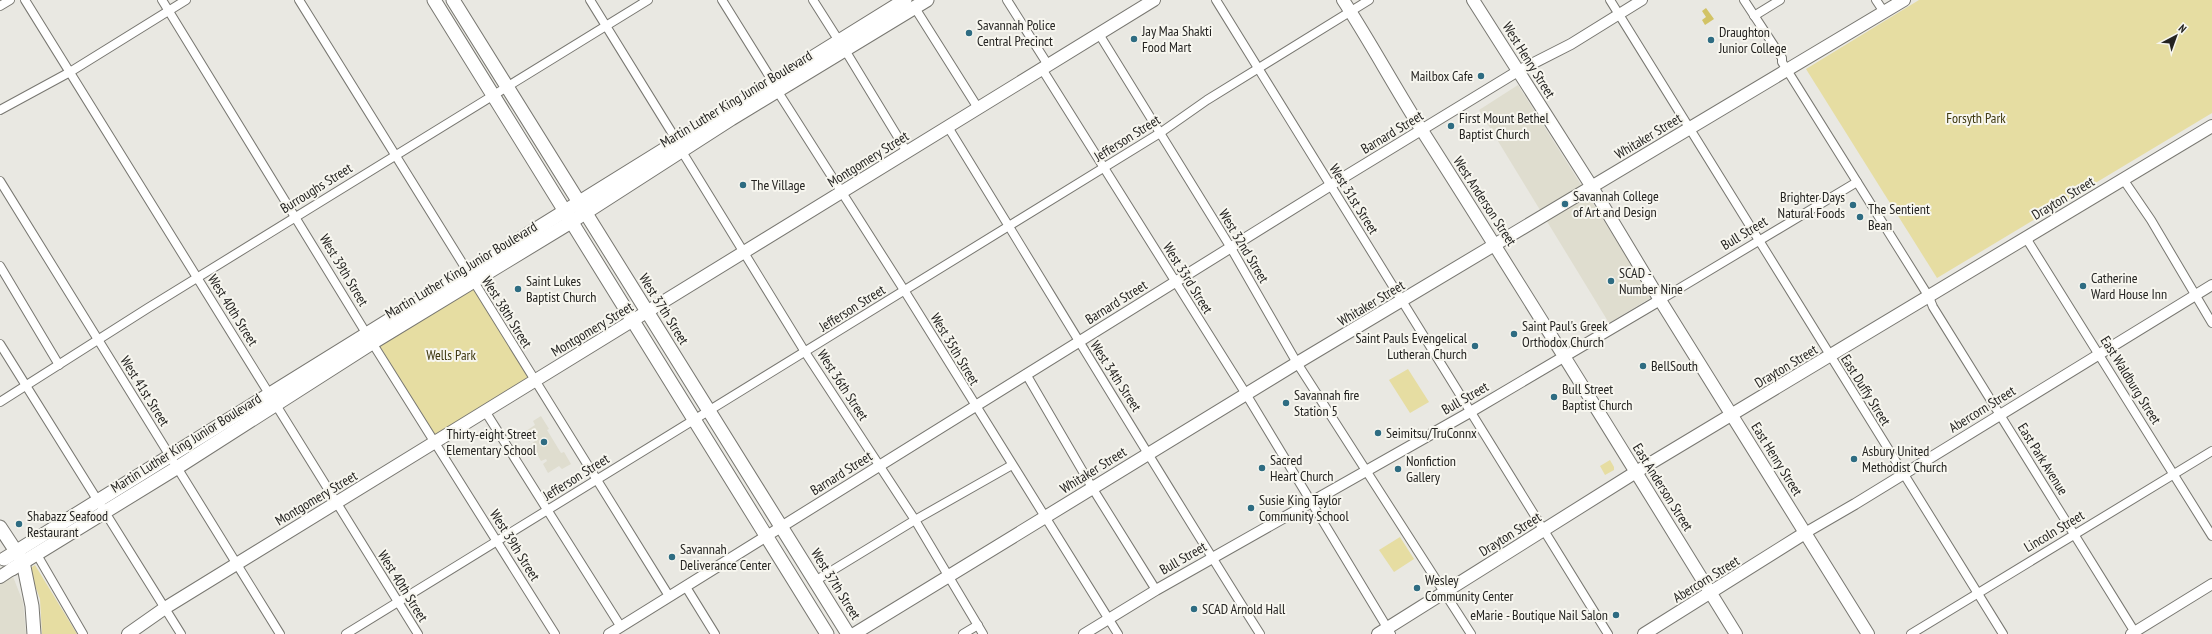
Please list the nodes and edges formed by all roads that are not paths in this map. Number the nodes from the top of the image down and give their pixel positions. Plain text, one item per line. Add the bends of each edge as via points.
1 (10, 0) edge
2 (25, 0) edge
3 (162, 0) edge
4 (186, 0) edge
5 (299, 0) edge
6 (434, 0) edge
7 (454, 0) edge
8 (590, 0) edge
9 (648, 0) edge
10 (722, 0) edge
11 (813, 0) edge
12 (927, 0) edge
13 (1007, 0) edge
14 (1154, 0) edge
15 (1216, 0) edge
16 (1343, 0) edge
17 (1369, 0) edge
18 (1473, 0) edge
19 (1610, 0) edge
20 (1642, 0) edge
21 (1744, 0) edge
22 (1780, 0) edge
23 (1876, 0) edge
24 (1904, 0) edge
25 (906, 2) edge
26 (0, 6) edge
27 (168, 11) junction
28 (1350, 11) junction
29 (1884, 12) junction
30 (1619, 14) junction
31 (1754, 16) junction
32 (606, 26) junction
33 (1099, 34) junction
34 (842, 46) junction
35 (1045, 67) junction
36 (1258, 69) junction
37 (1786, 69) junction
38 (1518, 71) junction
39 (70, 72) junction
40 (509, 87) junction
41 (776, 87) junction
42 (494, 96) junction
43 (978, 108) junction
44 (0, 110) edge
45 (2212, 126) edge
46 (948, 127) junction
47 (1690, 128) junction
48 (1422, 130) junction
49 (1160, 133) junction
50 (679, 146) junction
51 (907, 152) junction
52 (395, 155) junction
53 (1104, 168) junction
54 (2123, 179) junction
55 (0, 181) edge
56 (1859, 185) junction
57 (1331, 186) junction
58 (1592, 187) junction
59 (842, 192) junction
60 (583, 207) junction
61 (296, 216) junction
62 (568, 217) junction
63 (1009, 226) junction
64 (2026, 238) junction
65 (1759, 240) junction
66 (1496, 245) junction
67 (1231, 248) junction
68 (743, 252) junction
69 (0, 266) edge
70 (470, 277) junction
71 (198, 279) junction
72 (1175, 282) junction
73 (2212, 285) edge
74 (904, 290) junction
75 (2195, 295) junction
76 (1929, 297) junction
77 (1660, 300) junction
78 (1403, 301) junction
79 (647, 313) junction
80 (634, 321) junction
81 (2212, 322) edge
82 (369, 338) junction
83 (98, 340) junction
84 (1078, 342) junction
85 (0, 344) edge
86 (805, 352) junction
87 (2099, 354) junction
88 (1564, 357) junction
89 (1830, 357) junction
90 (1297, 363) junction
91 (59, 365) junction
92 (1026, 374) junction
93 (535, 381) junction
94 (26, 386) junction
95 (1246, 394) junction
96 (273, 399) junction
97 (0, 402) edge
98 (975, 406) junction
99 (709, 410) junction
100 (485, 411) junction
101 (1472, 411) junction
102 (1733, 415) junction
103 (2000, 415) junction
104 (695, 419) junction
105 (436, 442) junction
106 (2212, 451) edge
107 (1150, 453) junction
108 (174, 462) junction
109 (880, 465) junction
110 (1012, 465) junction
111 (1367, 470) junction
112 (1636, 472) junction
113 (1904, 474) junction
114 (2174, 474) junction
115 (596, 480) junction
116 (1093, 489) junction
117 (99, 501) junction
118 (1310, 502) junction
119 (337, 503) junction
120 (547, 511) junction
121 (106, 512) junction
122 (1045, 517) junction
123 (915, 520) junction
124 (0, 527) edge
125 (782, 527) junction
126 (1546, 530) junction
127 (1805, 533) junction
128 (2074, 534) junction
129 (767, 536) junction
130 (2212, 536) edge
131 (497, 541) junction
132 (36, 553) junction
133 (1212, 558) junction
134 (9, 559) edge
135 (237, 564) junction
136 (949, 576) junction
137 (0, 577) edge
138 (815, 582) junction
139 (2212, 584) edge
140 (686, 587) junction
141 (1156, 590) junction
142 (1446, 592) junction
143 (1977, 593) junction
144 (1711, 594) junction
145 (669, 596) junction
146 (398, 602) junction
147 (165, 608) junction
148 (1109, 620) junction
149 (978, 625) junction
150 (621, 627) junction
151 (1385, 632) edge
152 (2134, 633) edge
153 (34, 634) edge
154 (83, 634) edge
155 (128, 634) edge
156 (181, 634) edge
157 (280, 634) edge
158 (346, 634) edge
159 (418, 634) edge
160 (555, 634) edge
161 (609, 634) edge
162 (715, 634) edge
163 (827, 634) edge
164 (848, 634) edge
165 (854, 634) edge
166 (963, 634) edge
167 (983, 634) edge
168 (1084, 634) edge
169 (1118, 634) edge
170 (1260, 634) edge
171 (1471, 634) edge
172 (1608, 634) edge
173 (1644, 634) edge
174 (1736, 634) edge
175 (1868, 634) edge
176 (1911, 634) edge
177 (2003, 634) edge

1 - 26 street
2 - 39 street, West 40th Street
3 - 27 street, West 39th Street
4 - 27 street
5 - 52 street, West 38th Street
6 - 42 main road
7 - 40 main road, West 37th Street
8 - 32 street, West 36th Street
9 - 32 street, Burroughs Street
10 - 41 street, West 35th Street
11 - 34 street
12 - 25 main road, Martin Luther King Junior Boulevard
13 - 35 street, West 33rd Street
14 - 33 main road, Montgomery Street
15 - 36 street, West 31st Street
16 - 28 main road, West Anderson Street
17 - 28 street, Jefferson Street
18 - 38 main road, West Henry Street
19 - 30 street, East Duffy Street
20 - 30 street, Barnard Street
21 - 31 street
22 - 31 street
23 - 29 street
24 - 29 main road, Whitaker Street
25 - 34 main road, Martin Luther King Junior Boulevard
25 - 43 street
27 - 39 street
27 - 61 street, West 39th Street
28 - 36 street, Jefferson Street
28 - 48 main road, West Anderson Street
29 - 37 main road, Whitaker Street
30 - 38 street, Barnard Street via 1571,44
30 - 47 street, East Duffy Street
31 - 37 street via 1782,58
32 - 40 street, Burroughs Street
32 - 50 street, West 36th Street
33 - 35 main road, Montgomery Street
33 - 49 street, West 32nd Street
34 - 41 main road, Martin Luther King Junior Boulevard
34 - 51 street
35 - 43 main road, Montgomery Street
35 - 53 street, West 33rd Street
36 - 49 street, Jefferson Street
36 - 57 street, West 31st Street
37 - 47 main road, Whitaker Street
37 - 56 street
38 - 48 street, Barnard Street
38 - 58 main road, West Henry Street
39 - 44 street
39 - 71 street, West 40th Street
40 - 42 street, Burroughs Street
40 - 60 main road, West 37th Street
41 - 50 main road, Martin Luther King Junior Boulevard
41 - 59 street, West 35th Street
42 - 52 street, Burroughs Street
42 - 62 main road
43 - 46 main road, Montgomery Street
45 - 54 main road, Drayton Street
46 - 51 main road, Montgomery Street
46 - 63 street, West 34th Street
47 - 58 main road, Whitaker Street
47 - 65 street, East Duffy Street
48 - 57 street, Barnard Street
48 - 66 main road, West Anderson Street
49 - 53 street, Jefferson Street
49 - 67 street, West 32nd Street
50 - 60 main road, Martin Luther King Junior Boulevard
50 - 68 street, West 36th Street
51 - 59 main road, Montgomery Street
52 - 61 street, Burroughs Street
52 - 70 street, West 38th Street
53 - 63 street, Jefferson Street
53 - 72 street, West 33rd Street
54 - 64 main road, Drayton Street
54 - 75 street
55 - 83 street, West 41st Street
56 - 65 street, Bull Street
56 - 76 street, East Park Avenue
57 - 67 street, Barnard Street
57 - 78 street, West 31st Street
58 - 66 main road, Whitaker Street
58 - 77 main road, West Henry Street
59 - 68 main road, Montgomery Street
59 - 74 street, West 35th Street
60 - 62 main road, Martin Luther King Junior Boulevard
60 - 79 main road, West 37th Street
61 - 71 street, Burroughs Street
61 - 82 street, West 39th Street
62 - 70 main road, Martin Luther King Junior Boulevard
62 - 80 main road
63 - 74 street, Jefferson Street
63 - 84 street, West 34th Street
64 - 76 main road, Drayton Street
64 - 87 street, East Waldburg Street
65 - 77 street, Bull Street
65 - 89 street, East Duffy Street
66 - 78 main road, Whitaker Street
66 - 88 main road, West Anderson Street
67 - 72 street, Barnard Street
67 - 90 street, West 32nd Street
68 - 79 main road, Montgomery Street
68 - 86 street, West 36th Street
69 - 91 street
70 - 82 main road, Martin Luther King Junior Boulevard
70 - 93 street, West 38th Street
71 - 83 street, Burroughs Street
71 - 96 street, West 40th Street
72 - 84 street, Barnard Street
72 - 95 street, West 33rd Street
73 - 75 street, Abercorn Street
74 - 86 street, Jefferson Street
74 - 98 street, West 35th Street
75 - 81 street
75 - 87 street, Abercorn Street
76 - 89 main road, Drayton Street
76 - 103 street, East Park Avenue
77 - 88 street, Bull Street
77 - 102 main road, East Henry Street
78 - 90 main road, Whitaker Street
78 - 101 street, West 31st Street
79 - 80 main road, Montgomery Street
79 - 99 main road, West 37th Street
80 - 93 main road, Montgomery Street
80 - 104 main road
82 - 96 main road, Martin Luther King Junior Boulevard
82 - 105 street, West 39th Street
83 - 91 street, Burroughs Street
83 - 108 street, West 41st Street
84 - 92 street, Barnard Street
84 - 107 street, West 34th Street
85 - 94 street
86 - 99 street, Jefferson Street
86 - 109 street, West 36th Street
87 - 103 street, Abercorn Street
87 - 114 street, East Waldburg Street
88 - 101 street, Bull Street
88 - 112 main road, East Anderson Street
89 - 102 main road, Drayton Street
89 - 113 street, East Duffy Street
90 - 95 main road, Whitaker Street
90 - 111 street, West 32nd Street
91 - 94 street, Burroughs Street
92 - 98 street, Barnard Street
92 - 116 street
93 - 100 main road, Montgomery Street
93 - 115 street, West 38th Street
94 - 97 street, Burroughs Street
94 - 117 street
95 - 107 main road, Whitaker Street
95 - 118 street, West 33rd Street
96 - 108 main road, Martin Luther King Junior Boulevard
96 - 119 street, West 40th Street
98 - 109 street, Barnard Street
98 - 110 street, West 35th Street
99 - 104 street, Jefferson Street
99 - 125 main road, West 37th Street
100 - 105 main road, Montgomery Street
100 - 120 street
101 - 111 street, Bull Street
101 - 126 street, West 31st Street
102 - 112 main road, Drayton Street
102 - 127 main road, East Henry Street
103 - 113 street, Abercorn Street
103 - 128 street, East Park Avenue
104 - 115 street, Jefferson Street
104 - 129 main road
105 - 119 main road, Montgomery Street
105 - 131 street, West 39th Street
106 - 114 street, Lincoln Street
107 - 116 main road, Whitaker Street
107 - 133 street, West 34th Street
108 - 117 main road, Martin Luther King Junior Boulevard
108 - 121 main road, Martin Luther King Junior Boulevard
108 - 135 street, West 41st Street
109 - 123 street, West 36th Street
109 - 125 street, Barnard Street
110 - 122 street, West 35th Street
110 - 123 street
111 - 118 street, Bull Street
111 - 142 street, West 32nd Street
112 - 126 main road, Drayton Street
112 - 144 main road, East Anderson Street
113 - 127 street, Abercorn Street
113 - 143 street, East Duffy Street
114 - 128 street, Lincoln Street
114 - 130 street, East Waldburg Street
115 - 120 street, Jefferson Street
115 - 145 street, West 38th Street
116 - 122 main road, Whitaker Street
116 - 141 street
117 - 121 street
117 - 134 main road, Martin Luther King Junior Boulevard
118 - 133 street, Bull Street
118 - 151 street, West 33rd Street
119 - 135 main road, Montgomery Street
119 - 146 street, West 40th Street
120 - 131 street, Jefferson Street
120 - 150 street
121 - 132 main road, Martin Luther King Junior Boulevard
121 - 147 street
122 - 136 main road, Whitaker Street
122 - 148 street, West 35th Street
123 - 136 street, West 36th Street
123 - 138 street
124 - 134 main road
125 - 129 street, Barnard Street
125 - 138 main road, West 37th Street
126 - 142 main road, Drayton Street
126 - 172 street, West 31st Street
127 - 144 main road, Abercorn Street
127 - 175 main road, East Henry Street
128 - 143 street, Lincoln Street
128 - 152 street, East Park Avenue
129 - 140 street, Barnard Street
129 - 163 main road
131 - 146 street, Jefferson Street
131 - 160 street, West 39th Street
132 - 134 main road, Martin Luther King Junior Boulevard
132 - 154 street
133 - 141 street, Bull Street
133 - 170 street, West 34th Street
134 - 137 main road
134 - 153 main road via 26,583 32,606
135 - 147 main road, Montgomery Street
135 - 157 street, West 41st Street
136 - 149 street, West 36th Street
136 - 165 main road, Whitaker Street
138 - 164 main road, West 37th Street
139 - 152 street
140 - 145 street, Barnard Street
140 - 162 street
141 - 148 street, Bull Street
142 - 151 main road, Drayton Street
142 - 171 street, West 32nd Street
143 - 176 street, Lincoln Street
143 - 177 street, East Duffy Street
144 - 173 main road, Abercorn Street
144 - 174 main road, East Anderson Street
145 - 150 street, Barnard Street
146 - 158 street, Jefferson Street
146 - 159 street, West 40th Street
147 - 155 main road, Montgomery Street
147 - 156 street
148 - 168 street, Bull Street
148 - 169 street, West 35th Street
149 - 166 street
149 - 167 street, West 36th Street
150 - 161 street, Barnard Street

